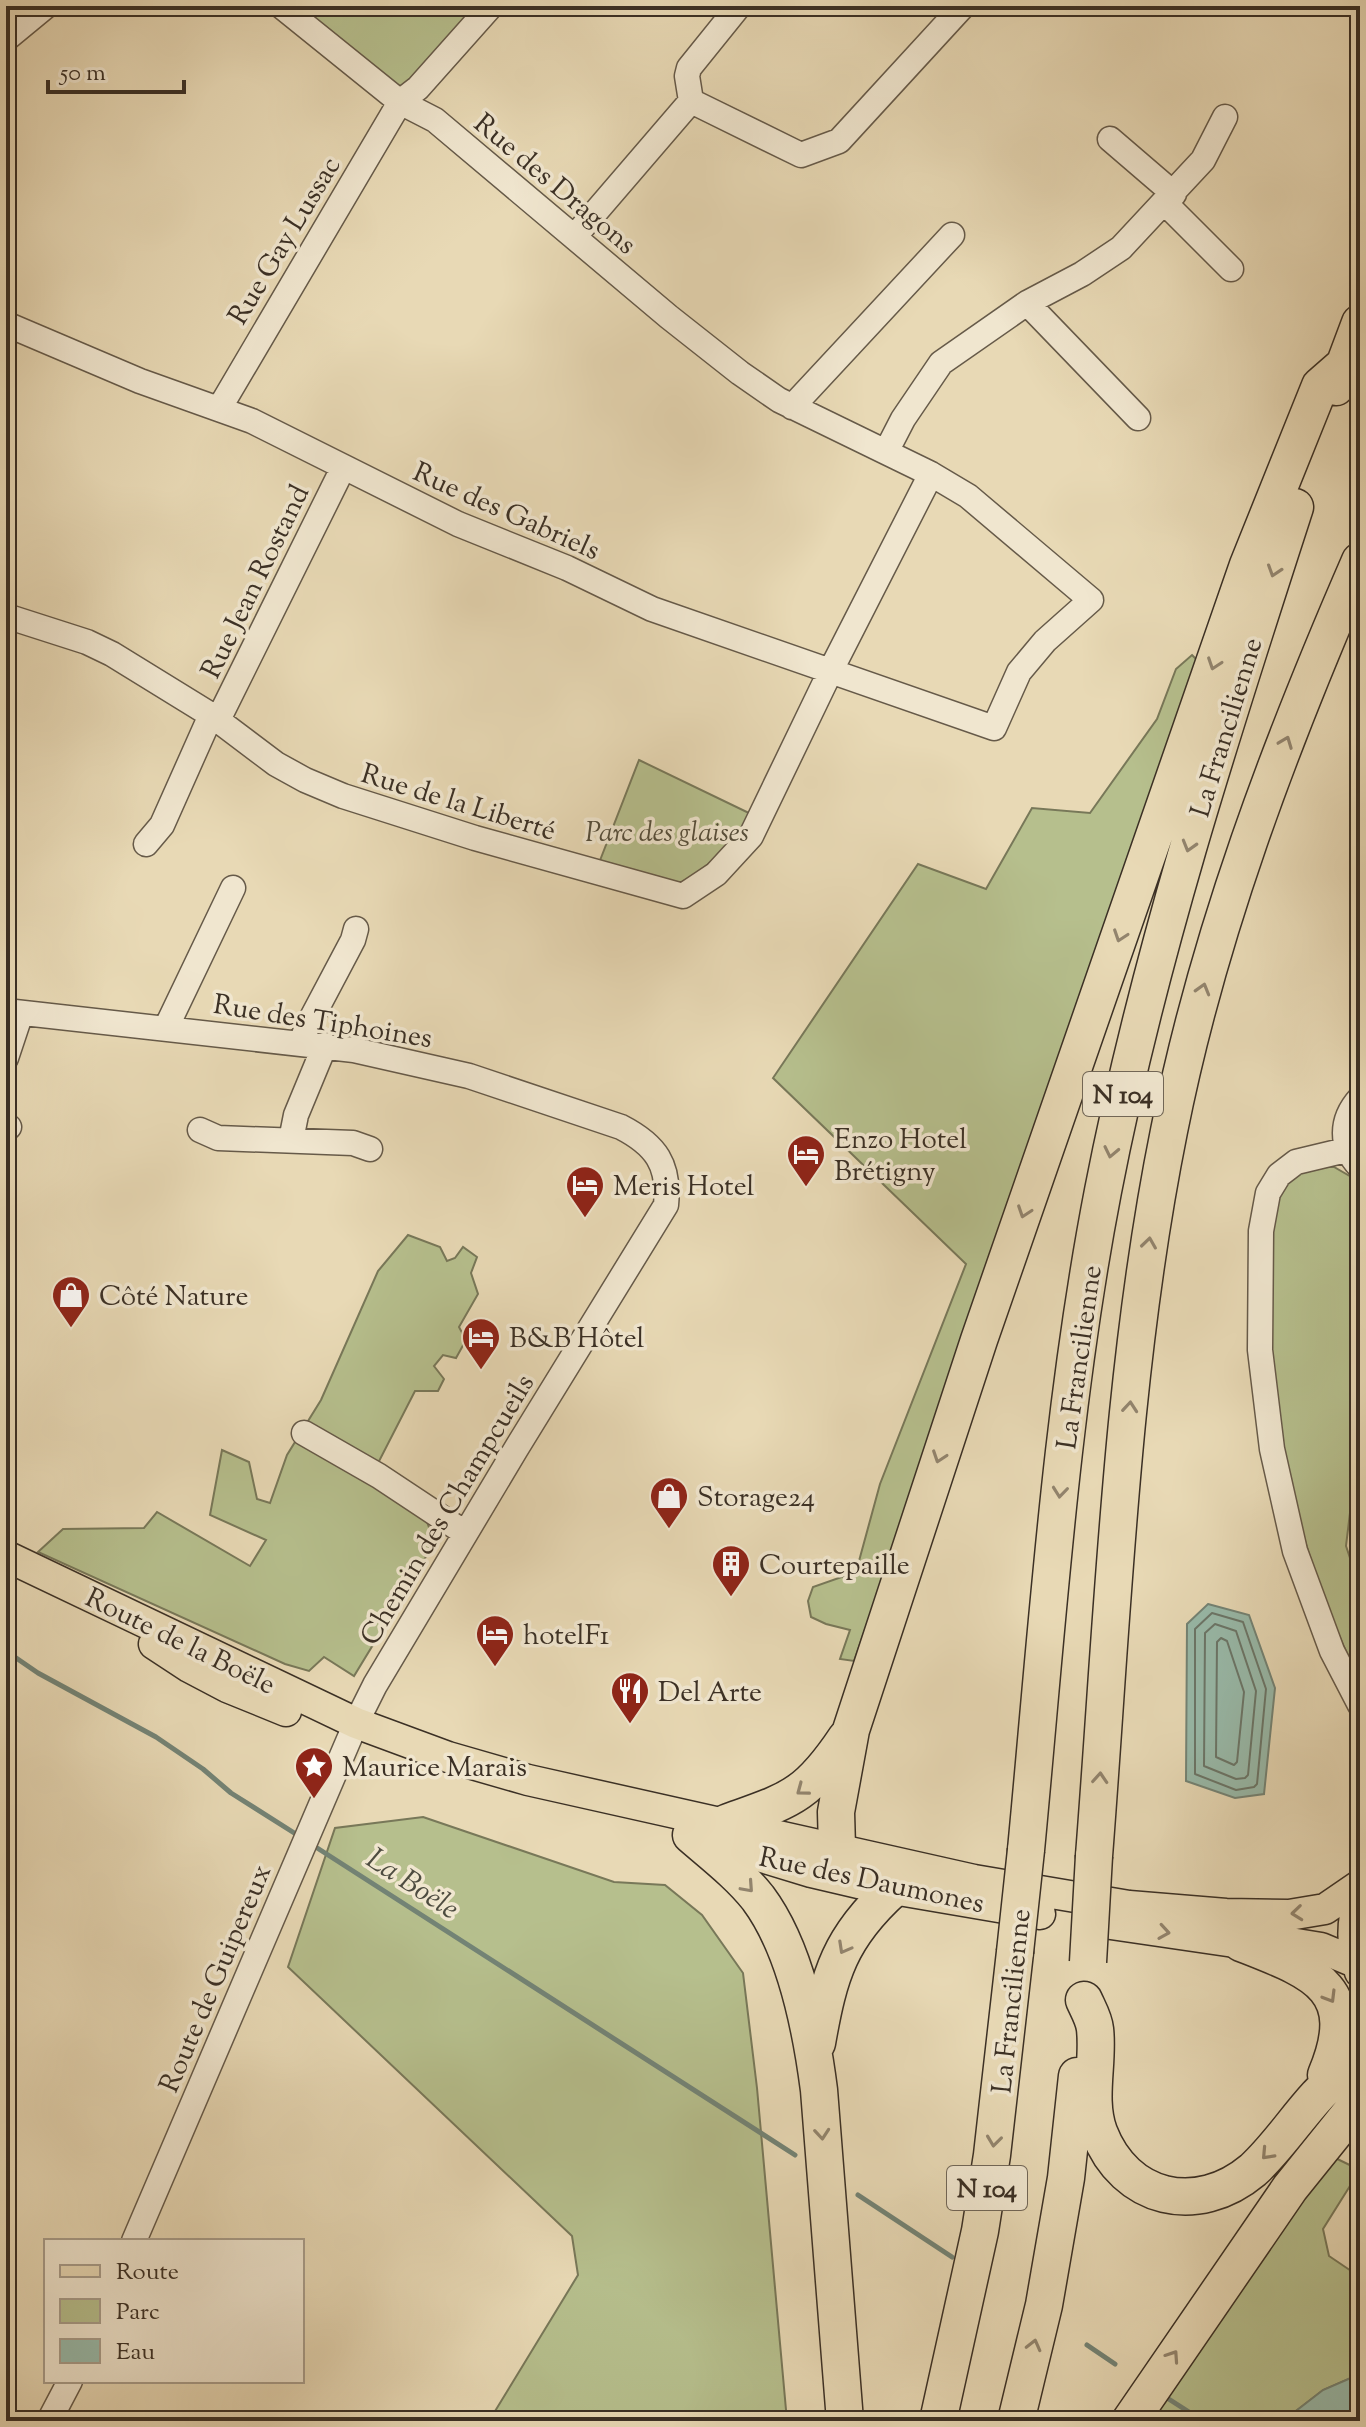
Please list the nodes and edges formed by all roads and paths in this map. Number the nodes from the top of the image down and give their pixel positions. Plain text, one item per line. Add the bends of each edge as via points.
1 (46, 6) edge
2 (281, 6) edge
3 (491, 6) edge
4 (739, 6) edge
5 (963, 6) edge
6 (6, 39) edge
7 (691, 101) junction
8 (400, 102) junction
9 (1225, 117) dead end
10 (1110, 139) dead end
11 (1169, 199) junction
12 (952, 235) dead end
13 (575, 236) junction
14 (1231, 269) dead end
15 (1027, 303) junction
16 (1360, 323) edge
17 (6, 324) edge
18 (1344, 365) junction
19 (792, 407) junction
20 (219, 409) junction
21 (1138, 418) dead end
22 (886, 452) junction
23 (343, 468) junction
24 (931, 474) junction
25 (1360, 561) edge
26 (6, 616) edge
27 (831, 670) junction
28 (214, 718) junction
29 (994, 728) joint
30 (146, 844) dead end
31 (233, 888) dead end
32 (356, 929) dead end
33 (14, 1012) edge
34 (166, 1028) junction
35 (313, 1044) junction
36 (6, 1058) edge
37 (1360, 1098) edge
38 (200, 1130) dead end
39 (291, 1140) junction
40 (370, 1149) dead end
41 (1353, 1159) edge
42 (666, 1205) joint
43 (304, 1433) dead end
44 (465, 1533) junction
45 (6, 1556) edge
46 (6, 1572) edge
47 (1360, 1705) edge
48 (851, 1730) junction
49 (353, 1731) junction
50 (726, 1823) junction
51 (691, 1835) junction
52 (837, 1848) junction
53 (926, 1869) junction
54 (858, 1883) junction
55 (1360, 1885) edge
56 (893, 1889) junction
57 (1360, 1896) edge
58 (1241, 1943) junction
59 (1358, 1967) edge
60 (1084, 2000) junction
61 (1360, 2045) edge
62 (814, 2056) junction
63 (1318, 2095) junction
64 (1360, 2101) edge
65 (135, 2239) edge
66 (69, 2383) edge
67 (49, 2421) edge
68 (845, 2421) edge
69 (938, 2421) edge
70 (1016, 2421) edge
71 (1130, 2421) edge

1 - 6 street
2 - 8 street, Rue des Dragons
3 - 8 street, Rue Gay Lussac
4 - 7 street via 689,68
5 - 7 street via 839,141 827,147 801,155
7 - 13 street
8 - 13 street, Rue des Dragons via 435,120
8 - 20 street, Rue Gay Lussac
9 - 11 street via 1203,160
10 - 11 street
11 - 14 street
11 - 15 street via 1121,248
12 - 19 street
13 - 19 street, Rue des Dragons via 716,355
15 - 21 street
15 - 22 street via 941,363
16 - 18 highway, La Francilienne / N 104
17 - 20 street, Rue des Gabriels
18 -> 48 highway via 1320,386 1248,565 979,1340
18 -> 69 highway, La Francilienne / N 104, bridge via 1209,780 1122,1101 1083,1306 1062,1468 994,2140 967,2298
19 - 22 street, Rue des Dragons
20 - 23 street, Rue des Gabriels
22 - 24 street, Rue des Dragons
23 - 27 street, Rue des Gabriels via 652,609
23 - 28 street, Rue Jean Rostand
24 - 27 street, Rue de la Liberté
24 - 29 street, Rue des Dragons via 968,496 1091,600 1019,672
60 -> 25 highway, La Francilienne / N 104, bridge via 1122,1489 1139,1320 1169,1129 1194,1021 1253,830
26 - 28 street, Rue de la Liberté via 87,642
27 - 28 street, Rue de la Liberté via 751,836 716,874 683,896 343,796 276,764
27 - 29 street, Rue des Gabriels
28 - 30 street, Rue Jean Rostand via 162,825
31 - 34 street
32 - 35 street via 307,1027
33 - 34 street, Rue des Tiphoines
33 - 36 street
34 - 35 street, Rue des Tiphoines
35 - 39 street
35 - 42 street, Rue des Tiphoines via 434,1066 621,1127 637,1135 664,1165
37 - 41 street via 1343,1131
38 - 39 street via 218,1138
39 - 40 street via 353,1143
41 - 47 street via 1296,1162 1268,1193 1261,1231 1260,1350 1272,1449 1295,1551 1332,1651
42 - 44 street, Chemin des Champcueils
43 - 44 street
44 - 49 street, Chemin des Champcueils
45 - 49 main road, Route de la Boële
46 - 49 main road, Route de la Boële via 160,1647 227,1687
48 -> 50 highway via 805,1789
48 - 52 highway via 836,1812
49 - 50 main road, Rue des Daumones via 528,1780
49 - 51 main road, Rue des Daumones via 393,1758 520,1799
49 - 65 street, Route de Guipereux
50 - 52 main road, Rue des Daumones
51 - 54 main road, Rue des Daumones
51 -> 62 highway via 736,1874 773,1921 794,1972
52 - 53 main road, Rue des Daumones
52 - 54 main road
55 -> 53 main road, Rue des Daumones via 1325,1909 1289,1915 1226,1914 1057,1896
53 - 56 main road
54 - 56 main road, Rue des Daumones
56 -> 58 main road, Rue des Daumones
56 -> 62 highway via 859,1923 835,1964
57 - 59 main road via 1353,1931
58 - 59 main road, Rue des Daumones via 1321,1948
58 -> 63 highway via 1302,1969 1330,1993 1340,2034
63 -> 60 highway via 1252,2171 1226,2188 1170,2197 1146,2189 1110,2156 1098,2129 1095,2026
70 -> 60 highway, La Francilienne / N 104 via 1044,2305 1066,2178
61 - 63 highway via 1348,2066
62 -> 68 highway
71 -> 64 highway via 1290,2188
66 - 67 street

